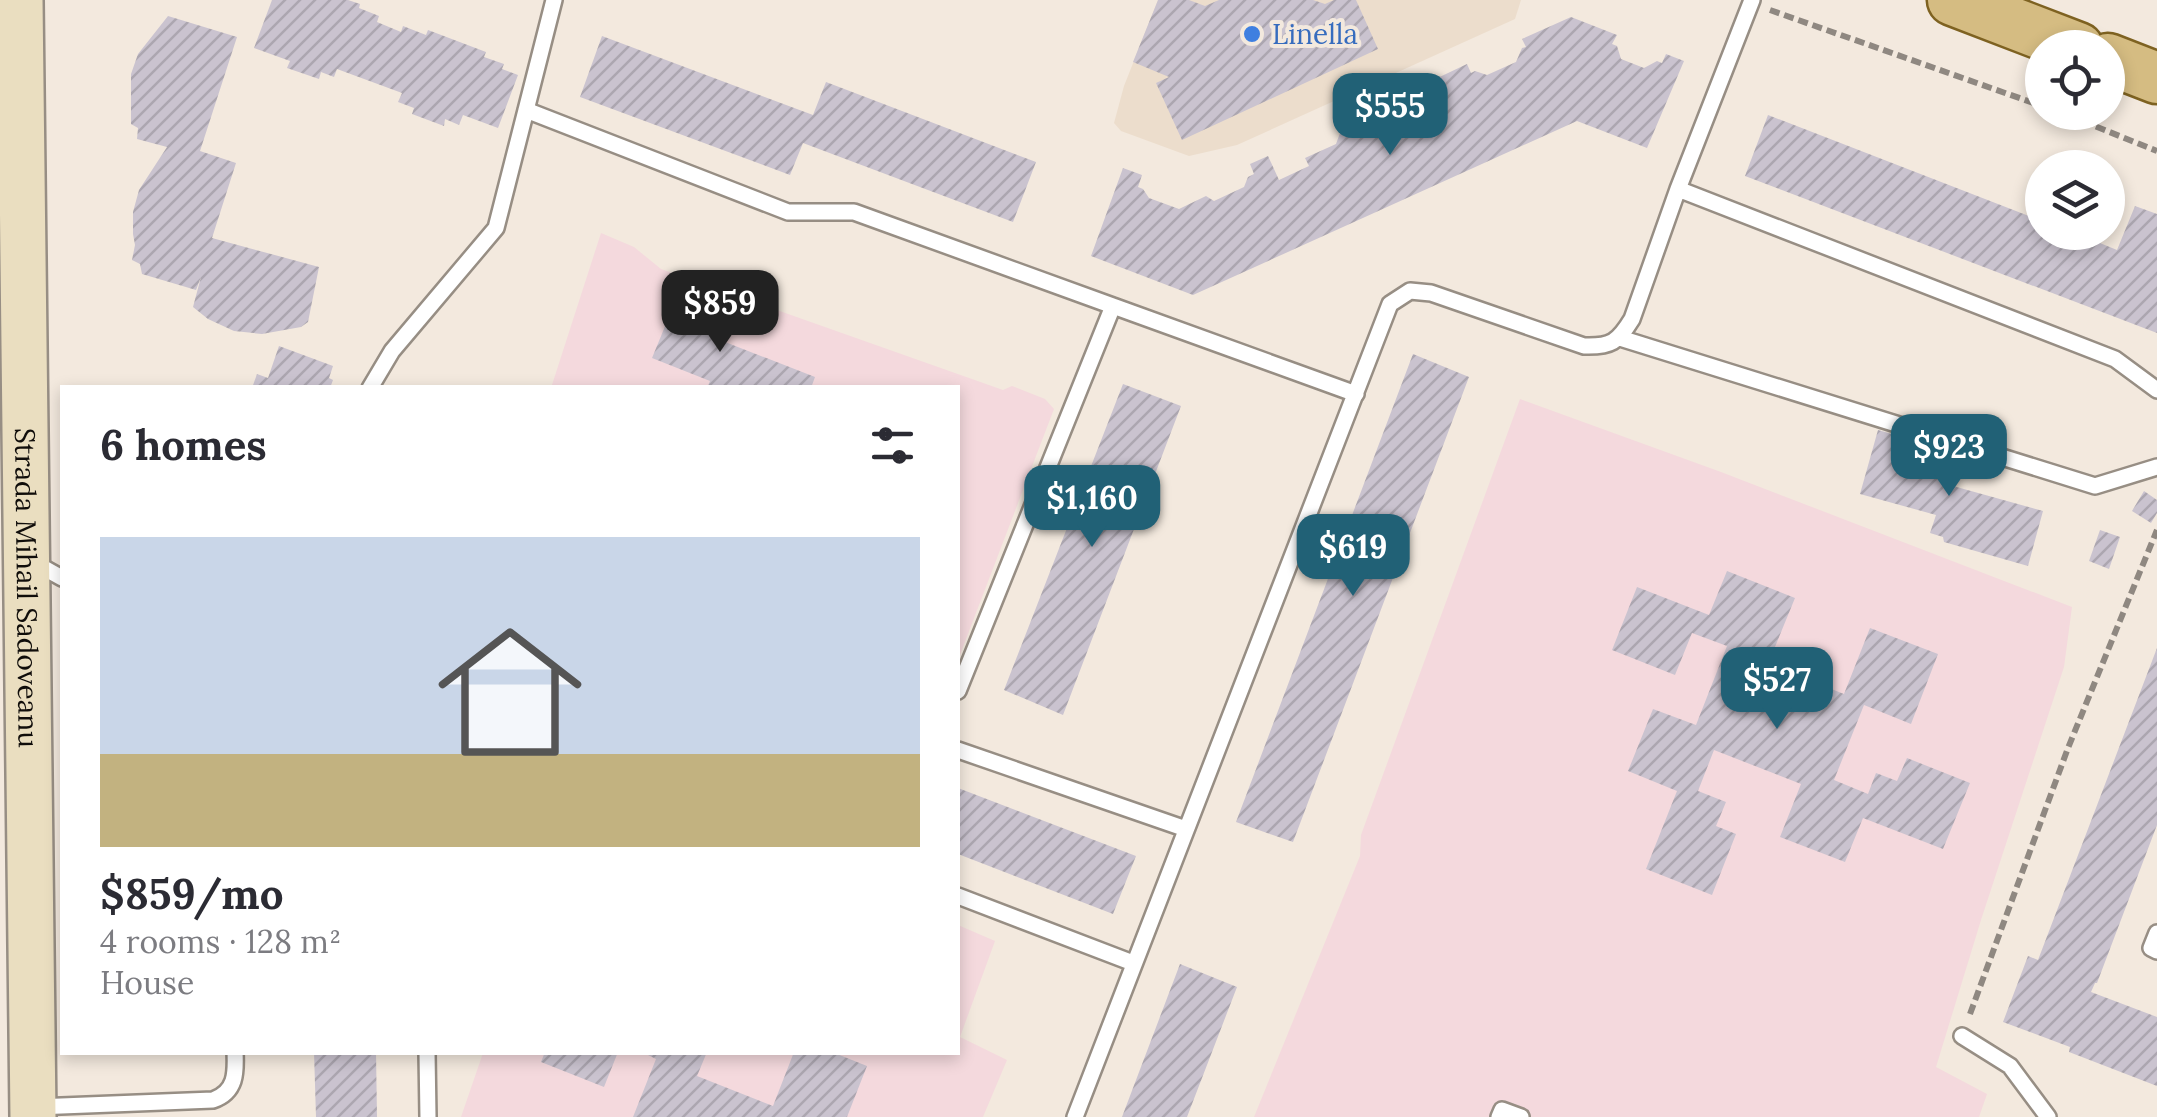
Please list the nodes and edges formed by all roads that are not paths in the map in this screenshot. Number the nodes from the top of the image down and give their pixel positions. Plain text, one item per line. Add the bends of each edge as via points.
1 (20, 0) edge
2 (554, 0) edge
3 (1953, 0) edge
4 (1752, 2) edge
5 (2031, 30) edge
6 (2125, 66) edge
7 (2157, 78) edge
8 (526, 110) junction
9 (1678, 189) junction
10 (1113, 306) junction
11 (1620, 338) junction
12 (372, 385) edge
13 (2157, 390) edge
14 (1356, 394) junction
15 (2157, 467) edge
16 (45, 568) edge
17 (960, 686) edge
18 (960, 751) edge
19 (1186, 829) junction
20 (960, 897) edge
21 (2157, 933) edge
22 (2157, 951) edge
23 (1134, 964) junction
24 (1962, 1036) road end
25 (235, 1055) edge
26 (426, 1055) edge
27 (32, 1112) edge
28 (428, 1117) edge
29 (1076, 1117) edge
30 (1499, 1117) edge
31 (1520, 1117) edge
32 (2048, 1117) edge

1 - 16 main road, Strada Mihail Sadoveanu
2 - 8 lane
3 - 5 main road
4 - 9 lane
6 - 7 main road
8 - 10 lane via 788,212 854,212
8 - 12 lane via 496,228 392,351
9 - 11 lane
9 - 13 lane via 2114,359
10 - 14 lane
10 - 17 lane
11 - 14 lane via 1584,346 1410,291 1390,304
11 - 15 lane via 2095,486
14 - 19 lane
16 - 27 main road, Strada Mihail Sadoveanu via 20,621
18 - 19 lane
19 - 23 lane
20 - 23 lane
21 - 22 lane via 2151,948
23 - 29 lane
24 - 32 lane via 2010,1066
25 - 27 lane via 230,1089 213,1100
26 - 28 lane
30 - 31 lane via 1502,1110

